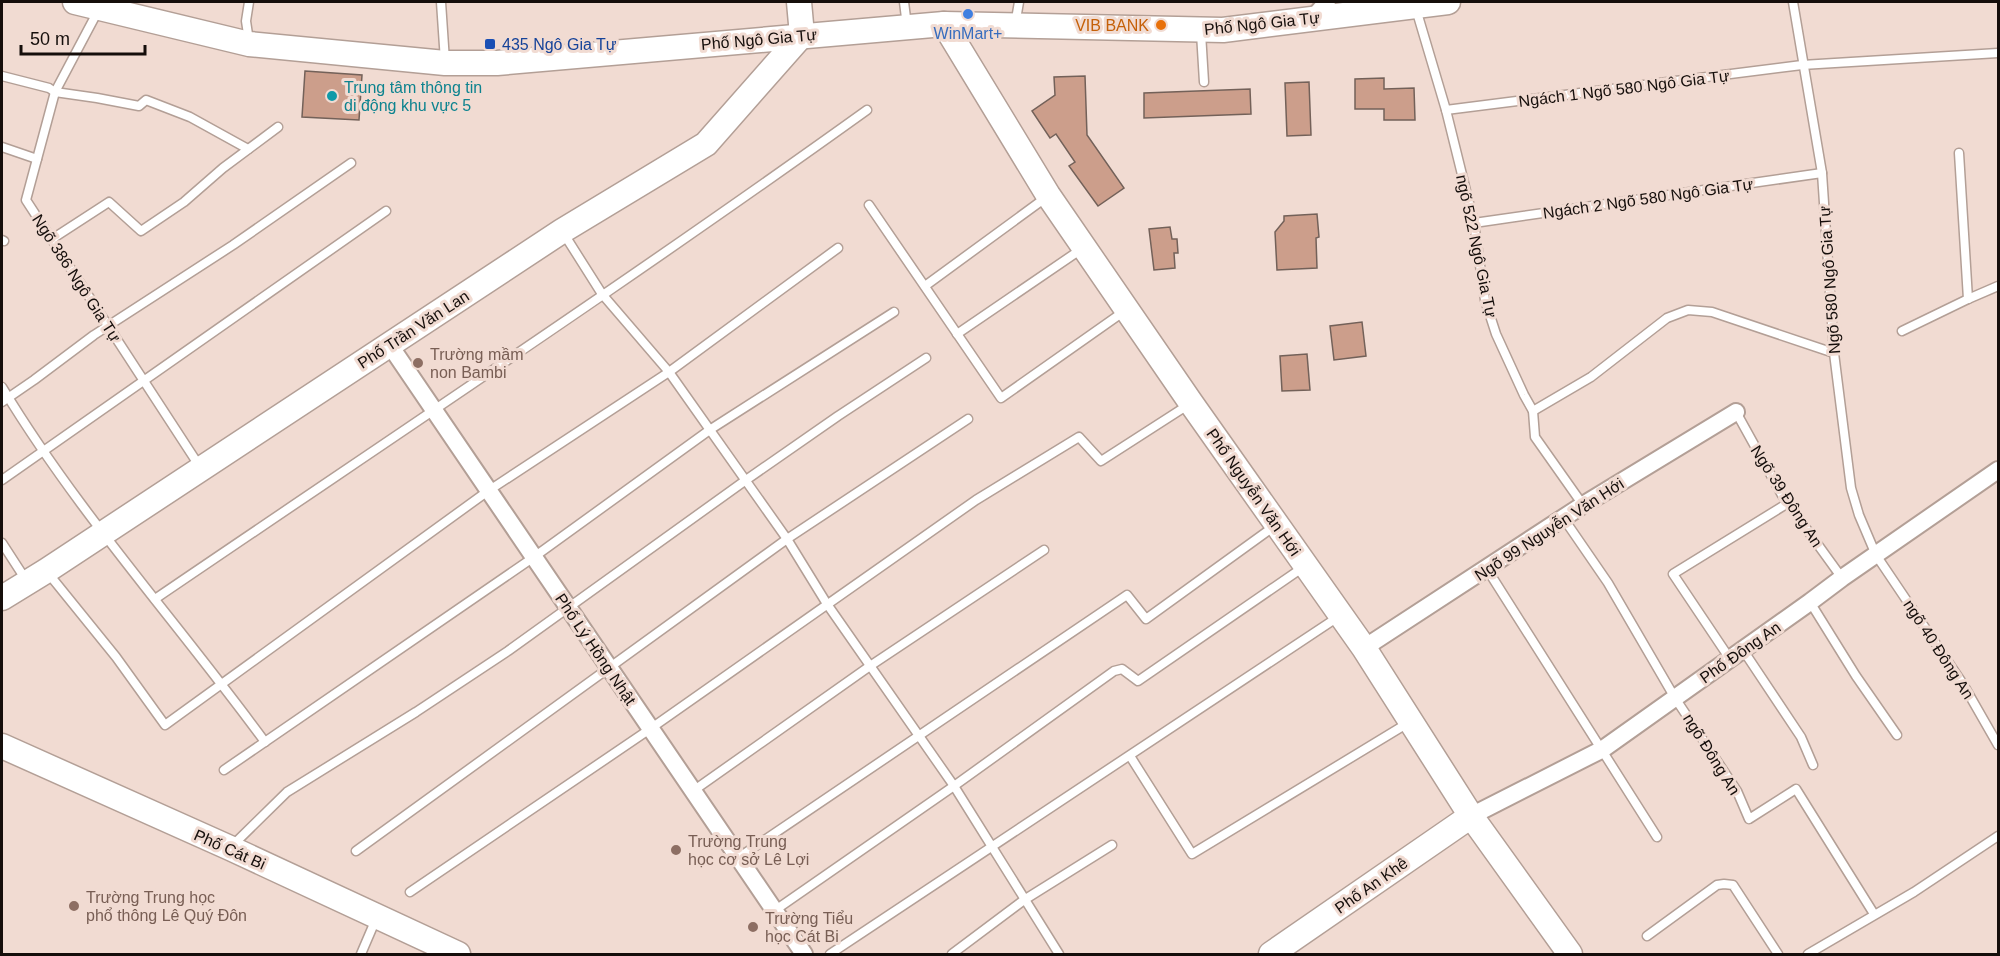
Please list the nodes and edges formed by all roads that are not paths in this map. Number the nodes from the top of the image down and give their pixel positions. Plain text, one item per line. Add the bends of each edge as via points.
1 (75, 2) edge
2 (249, 2) edge
3 (441, 2) edge
4 (799, 2) edge
5 (904, 2) edge
6 (1019, 2) edge
7 (1448, 2) edge
8 (1793, 2) edge
9 (1415, 6) junction
10 (113, 8) edge
11 (1320, 10) edge
12 (944, 24) junction
13 (907, 27) junction
14 (1015, 27) junction
15 (1201, 29) junction
16 (802, 35) junction
17 (249, 44) junction
18 (1998, 53) edge
19 (445, 63) junction
20 (1802, 65) junction
21 (2, 76) edge
22 (1204, 82) dead end
23 (55, 92) junction
24 (867, 110) dead end
25 (1446, 110) junction
26 (278, 127) dead end
27 (2, 147) edge
28 (248, 149) junction
29 (1959, 153) dead end
30 (38, 159) junction
31 (351, 163) dead end
32 (1822, 172) junction
33 (1048, 195) junction
34 (869, 205) dead end
35 (386, 211) dead end
36 (1474, 223) junction
37 (562, 231) junction
38 (52, 239) junction
39 (838, 248) dead end
40 (1084, 248) junction
41 (925, 286) junction
42 (1998, 286) edge
43 (602, 294) junction
44 (1968, 298) junction
45 (1127, 310) junction
46 (894, 312) dead end
47 (108, 326) junction
48 (1902, 331) dead end
49 (957, 334) junction
50 (389, 344) junction
51 (1834, 353) junction
52 (926, 358) dead end
53 (669, 372) junction
54 (144, 380) junction
55 (2, 387) edge
56 (5, 400) edge
57 (1191, 403) junction
58 (433, 410) junction
59 (1533, 411) junction
60 (1736, 412) joint
61 (968, 419) dead end
62 (711, 429) junction
63 (43, 452) junction
64 (201, 468) junction
65 (1998, 470) edge
66 (2, 480) edge
67 (746, 480) junction
68 (488, 491) junction
69 (1788, 502) junction
70 (1583, 505) junction
71 (1564, 519) junction
72 (1277, 524) junction
73 (103, 533) junction
74 (787, 539) junction
75 (2, 543) edge
76 (1044, 550) dead end
77 (1876, 555) junction
78 (534, 557) junction
79 (1306, 565) junction
80 (1487, 569) junction
81 (37, 576) junction
82 (1842, 578) junction
83 (2, 598) edge
84 (155, 599) junction
85 (1810, 602) junction
86 (827, 604) junction
87 (568, 609) junction
88 (1341, 615) junction
89 (1364, 648) junction
90 (1737, 655) junction
91 (870, 666) junction
92 (609, 667) junction
93 (222, 683) junction
94 (1676, 698) junction
95 (1411, 722) junction
96 (650, 729) junction
97 (1897, 735) dead end
98 (918, 738) junction
99 (265, 742) junction
100 (1998, 745) edge
101 (2, 746) edge
102 (1603, 749) junction
103 (1130, 756) junction
104 (1813, 765) dead end
105 (224, 770) dead end
106 (954, 786) junction
107 (693, 791) junction
108 (1471, 816) junction
109 (1998, 836) edge
110 (1657, 837) dead end
111 (1112, 845) dead end
112 (230, 848) junction
113 (992, 848) junction
114 (356, 851) dead end
115 (738, 858) junction
116 (410, 891) dead end
117 (1024, 900) junction
118 (774, 911) junction
119 (1874, 914) junction
120 (378, 916) junction
121 (1647, 936) dead end
122 (361, 954) edge
123 (458, 954) edge
124 (804, 954) edge
125 (830, 954) edge
126 (952, 954) edge
127 (1059, 954) edge
128 (1271, 954) edge
129 (1570, 954) edge
130 (1778, 954) edge
131 (1808, 954) edge

1 - 10 street, Phố Ngô Gia Tự
2 - 17 lane
3 - 19 lane
4 - 16 street
5 - 13 lane
6 - 14 lane
7 - 9 street, Phố Ngô Gia Tự
8 - 20 lane, Ngõ 580 Ngô Gia Tự
9 - 11 street, Phố Ngô Gia Tự
9 - 25 lane, ngõ 522 Ngô Gia Tự
10 - 17 street, Phố Ngô Gia Tự
10 - 23 lane, Ngõ 386 Ngô Gia Tự
11 - 15 street, Phố Ngô Gia Tự via 1223,30
12 - 13 street, Phố Ngô Gia Tự
12 - 14 street, Phố Ngô Gia Tự
12 - 33 street, Phố Nguyễn Văn Hới
13 - 16 street, Phố Ngô Gia Tự
14 - 15 street, Phố Ngô Gia Tự
15 - 22 lane
16 - 19 street, Phố Ngô Gia Tự via 497,63
16 - 37 street, Phố Trần Văn Lan via 706,144
17 - 19 street, Phố Ngô Gia Tự
18 - 20 lane, Ngách 1 Ngõ 580 Ngô Gia Tự
20 - 25 lane, Ngách 1 Ngõ 580 Ngô Gia Tự
20 - 32 lane, Ngõ 580 Ngô Gia Tự
21 - 23 lane
23 - 28 lane via 139,106 146,99 190,117
23 - 30 lane, Ngõ 386 Ngô Gia Tự
24 - 43 lane
25 - 36 lane, ngõ 522 Ngô Gia Tự
26 - 28 lane
27 - 30 lane
28 - 38 lane via 141,231 109,201
29 - 44 lane
30 - 38 lane, Ngõ 386 Ngô Gia Tự via 26,200
31 - 47 lane
32 - 36 lane, Ngách 2 Ngõ 580 Ngô Gia Tự
32 - 51 lane, Ngõ 580 Ngô Gia Tự
33 - 40 street, Phố Nguyễn Văn Hới
33 - 41 lane
34 - 41 lane
35 - 54 lane
36 - 59 lane, ngõ 522 Ngô Gia Tự via 1485,300 1496,334
37 - 43 lane
37 - 50 street, Phố Trần Văn Lan
38 - 47 lane, Ngõ 386 Ngô Gia Tự
39 - 53 lane
40 - 45 street, Phố Nguyễn Văn Hới
40 - 49 lane
41 - 49 lane
42 - 44 lane
43 - 53 lane
43 - 58 lane
44 - 48 lane
45 - 49 lane via 1001,398
45 - 57 street, Phố Nguyễn Văn Hới
46 - 62 lane
47 - 54 lane, Ngõ 386 Ngô Gia Tự
47 - 56 lane
50 - 58 street, Phố Lý Hồng Nhật
50 - 64 street, Phố Trần Văn Lan
51 - 59 lane via 1713,312 1688,310 1667,318 1591,376
51 - 77 lane, Ngõ 580 Ngô Gia Tự via 1851,488
52 - 67 lane
53 - 62 lane
53 - 68 lane
54 - 63 lane
54 - 64 lane, Ngõ 386 Ngô Gia Tự
55 - 56 lane
56 - 63 lane
57 - 72 street, Phố Nguyễn Văn Hới
57 - 86 lane via 1101,461 1079,438 976,500
58 - 68 street, Phố Lý Hồng Nhật
58 - 84 lane
59 - 70 lane, ngõ 522 Ngô Gia Tự via 1535,437
60 - 69 lane, Ngõ 39 Đông An
60 - 70 street, Ngõ 99 Nguyễn Văn Hới
61 - 74 lane
62 - 67 lane
62 - 78 lane
63 - 66 lane
63 - 73 lane
64 - 73 street, Phố Trần Văn Lan
65 - 77 street, Phố Đông An
67 - 74 lane
67 - 87 lane
68 - 78 street, Phố Lý Hồng Nhật
68 - 93 lane
69 - 82 lane, Ngõ 39 Đông An
69 - 90 lane via 1673,574
70 - 71 street, Ngõ 99 Nguyễn Văn Hới
71 - 80 street, Ngõ 99 Nguyễn Văn Hới
71 - 94 lane, ngõ Đông An via 1608,583
72 - 79 street, Phố Nguyễn Văn Hới
72 - 98 lane via 1146,619 1127,596
73 - 81 street, Phố Trần Văn Lan
73 - 84 lane
74 - 86 lane
74 - 92 lane
75 - 81 lane
76 - 91 lane
77 - 82 street, Phố Đông An
77 - 100 lane, ngõ 40 Đông An via 1963,684
78 - 87 street, Phố Lý Hồng Nhật
78 - 99 lane
79 - 88 street, Phố Nguyễn Văn Hới
79 - 106 lane via 1138,681 1122,669 1114,671
80 - 89 street, Ngõ 99 Nguyễn Văn Hới
80 - 102 lane
81 - 83 street, Phố Trần Văn Lan
81 - 93 lane via 116,657 165,725
82 - 85 street, Phố Đông An
84 - 93 lane
85 - 90 street, Phố Đông An
85 - 97 lane
86 - 91 lane
86 - 96 lane
87 - 92 street, Phố Lý Hồng Nhật
87 - 112 lane via 416,712 287,792
88 - 89 street, Phố Nguyễn Văn Hới
88 - 103 lane
89 - 95 street, Phố Nguyễn Văn Hới
90 - 94 street, Phố Đông An
90 - 104 lane via 1801,737
91 - 98 lane
91 - 107 lane
92 - 96 street, Phố Lý Hồng Nhật
92 - 114 lane
93 - 99 lane
94 - 102 street, Phố Đông An
94 - 119 lane, ngõ Đông An via 1737,791 1749,819 1796,789
95 - 103 lane via 1192,854
95 - 108 street, Phố Nguyễn Văn Hới
96 - 107 street, Phố Lý Hồng Nhật
96 - 116 lane
98 - 106 lane
98 - 115 lane
99 - 105 lane
101 - 112 street, Phố Cát Bi
102 - 108 street, Phố Đông An
102 - 110 lane
103 - 113 lane
106 - 113 lane
106 - 118 lane
107 - 115 street, Phố Lý Hồng Nhật
108 - 128 street, Phố An Khê
108 - 129 street, Phố Nguyễn Văn Hới
109 - 119 lane
111 - 117 lane
112 - 120 street, Phố Cát Bi
113 - 117 lane
113 - 125 lane
115 - 118 street, Phố Lý Hồng Nhật
117 - 126 lane
117 - 127 lane
118 - 124 street, Phố Lý Hồng Nhật
119 - 131 lane
120 - 122 lane
120 - 123 street, Phố Cát Bi
121 - 130 lane via 1717,885 1734,885

